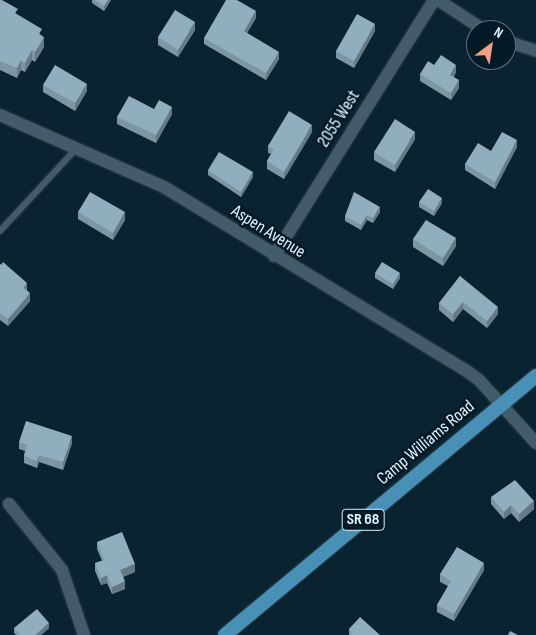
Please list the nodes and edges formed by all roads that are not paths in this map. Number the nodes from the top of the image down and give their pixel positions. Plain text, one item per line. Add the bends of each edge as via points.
1 (434, 0) edge
2 (438, 0) edge
3 (469, 20) edge
4 (516, 44) edge
5 (536, 51) edge
6 (0, 116) edge
7 (76, 149) junction
8 (0, 231) edge
9 (274, 256) junction
10 (536, 376) edge
11 (501, 405) junction
12 (536, 443) edge
13 (9, 504) dead end
14 (84, 635) edge
15 (226, 635) edge

1 - 9 street, 2055 West
2 - 3 street
4 - 5 street
6 - 7 street, Aspen Avenue
7 - 8 lane
7 - 9 street, Aspen Avenue via 164,187
9 - 11 street, Aspen Avenue via 468,372
10 - 11 main road, Camp Williams Road / SR 68
11 - 12 street, Aspen Avenue
11 - 15 main road, Camp Williams Road / SR 68
13 - 14 street via 62,570

